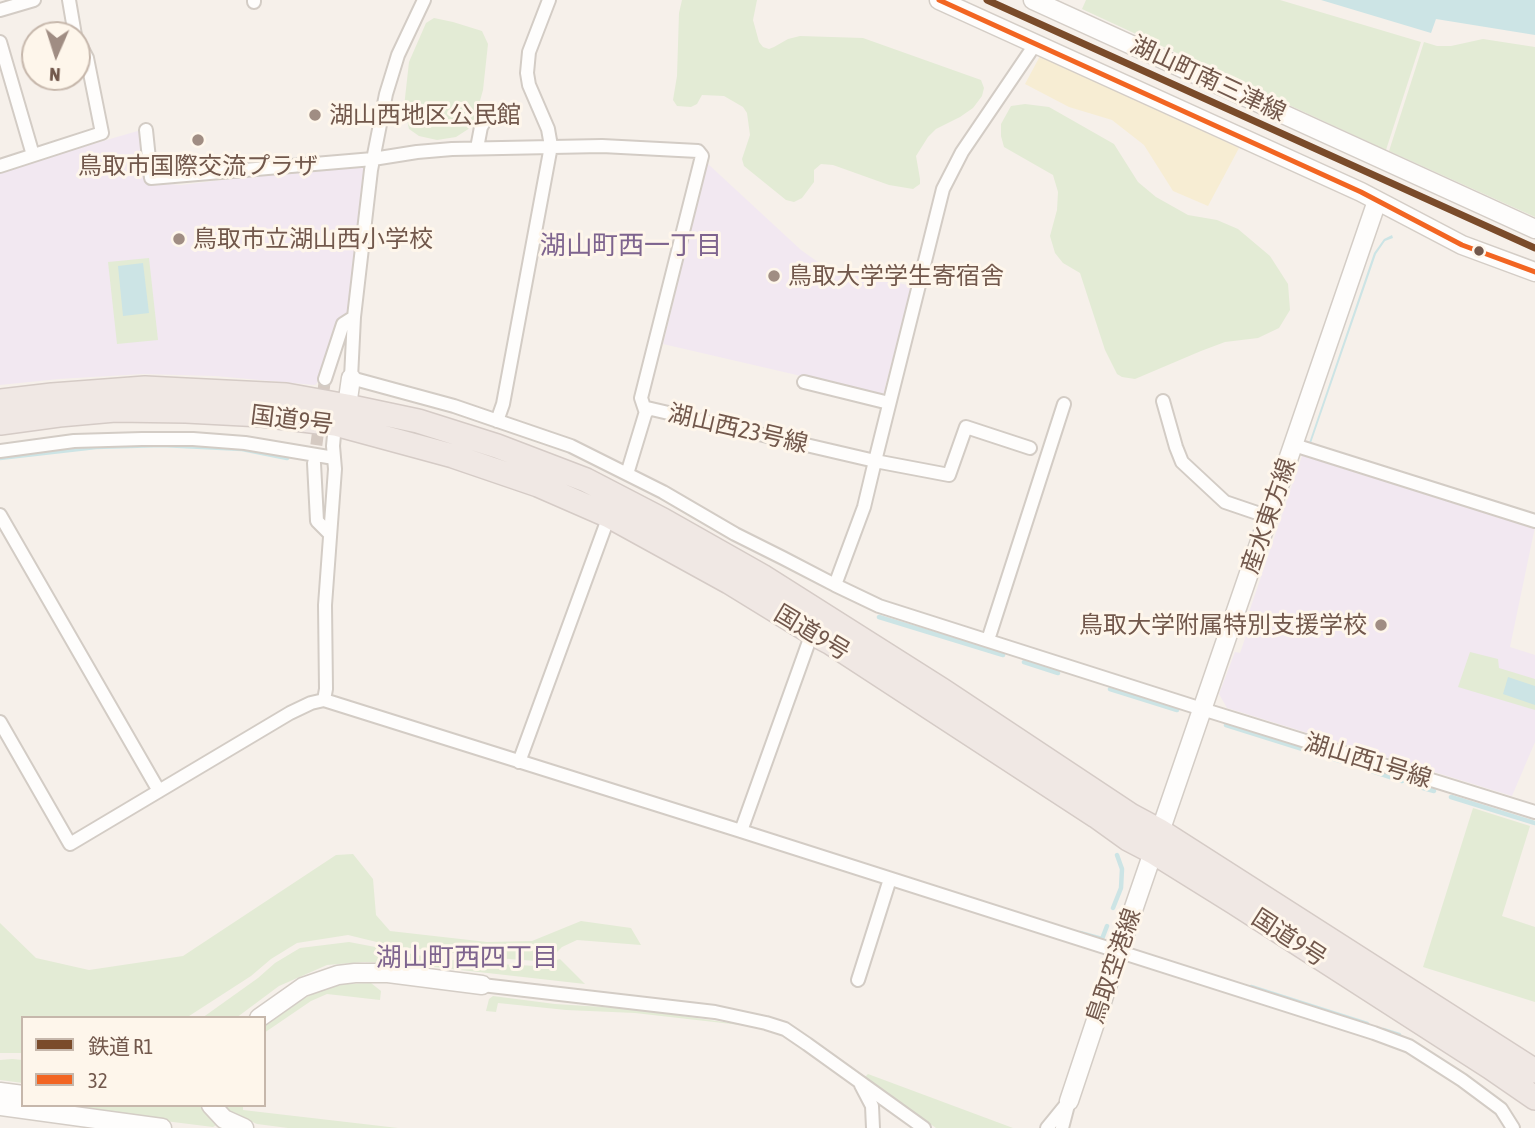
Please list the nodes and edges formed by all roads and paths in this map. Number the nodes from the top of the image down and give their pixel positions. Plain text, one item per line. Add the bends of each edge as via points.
1 (34, 0) edge
2 (69, 0) edge
3 (424, 0) edge
4 (549, 0) edge
5 (939, 0) edge
6 (1034, 0) edge
7 (0, 10) edge
8 (73, 21) edge
9 (0, 42) edge
10 (1036, 43) junction
11 (91, 78) edge
12 (489, 114) dead end
13 (146, 130) dead end
14 (551, 146) junction
15 (477, 148) junction
16 (33, 156) junction
17 (373, 159) junction
18 (0, 166) edge
19 (1377, 201) junction
20 (1535, 229) edge
21 (1535, 272) edge
22 (354, 317) junction
23 (351, 378) junction
24 (325, 379) tunnel mouth
25 (804, 382) dead end
26 (0, 401) edge
27 (1163, 401) dead end
28 (889, 403) junction
29 (1064, 404) dead end
30 (646, 413) junction
31 (341, 415) junction
32 (498, 421) junction
33 (0, 423) edge
34 (1294, 445) junction
35 (1030, 448) dead end
36 (0, 451) edge
37 (334, 458) junction
38 (875, 461) junction
39 (314, 463) tunnel mouth
40 (627, 474) junction
41 (0, 515) edge
42 (609, 516) junction
43 (1269, 517) junction
44 (1535, 521) edge
45 (329, 533) junction
46 (835, 585) junction
47 (812, 634) junction
48 (988, 640) junction
49 (324, 700) junction
50 (1202, 709) junction
51 (0, 722) edge
52 (519, 762) junction
53 (159, 791) junction
54 (1535, 813) edge
55 (741, 831) junction
56 (1157, 841) junction
57 (890, 879) junction
58 (1119, 951) junction
59 (858, 980) dead end
60 (482, 985) joint
61 (262, 1016) edge
62 (1535, 1071) edge
63 (860, 1081) junction
64 (0, 1092) edge
65 (21, 1095) edge
66 (1535, 1098) edge
67 (1069, 1101) junction
68 (0, 1106) edge
69 (213, 1107) edge
70 (162, 1128) edge
71 (244, 1128) edge
72 (873, 1128) edge
73 (924, 1128) edge
74 (1047, 1128) edge
75 (1062, 1128) edge
76 (1513, 1128) edge

1 - 7 street
2 - 8 street
3 - 17 street via 398,55
4 - 14 street via 529,52 527,73
5 - 10 street
6 - 20 street, 湖山町南三津線
9 - 16 street
10 - 19 street
10 - 28 street via 962,152 943,189
11 - 16 street via 102,134
12 - 15 street via 477,137
13 - 17 street via 151,178
14 - 15 street
14 - 30 street via 674,149 698,151 702,156 641,398
14 - 32 street
15 - 17 street
16 - 18 street
17 - 22 street
19 - 21 street via 1462,245
19 - 34 street, 産水東方線
22 - 23 street
22 - 24 street via 343,324
23 - 31 street
23 - 32 street
25 - 28 street
26 - 31 highway, 国道9号 via 145,388 286,395
27 - 43 street via 1182,462 1225,502
28 - 38 street
29 - 48 street
30 - 38 street, 湖山西23号線 via 647,408
30 - 40 street, 湖山西23号線
31 - 33 highway, 国道9号 via 115,410
31 - 37 street
31 - 42 highway, 国道9号 via 538,485
31 - 56 highway, 国道9号 via 418,421 497,446 586,480 663,520 762,576 942,690 1132,816
32 - 40 street via 571,446
34 - 43 street, 産水東方線
34 - 44 street
35 - 38 street, 湖山西23号線 via 966,427 949,475
36 - 37 street via 74,442 194,439
37 - 45 street
38 - 46 street via 864,507
39 - 45 street via 317,521
40 - 46 street
41 - 53 street
42 - 47 highway, 国道9号
42 - 52 street
43 - 50 street, 産水東方線
45 - 49 street
46 - 48 street via 879,606
47 - 55 street
47 - 56 highway, 国道9号 via 1128,839
48 - 50 street
49 - 52 street
49 - 53 street via 289,713
50 - 54 street, 湖山西1号線
50 - 56 street, 産水東方線
51 - 53 street via 70,844
52 - 55 street
55 - 57 street
56 - 58 street, 鳥取空港線
56 - 62 highway, 国道9号
56 - 66 highway, 国道9号
57 - 58 street
57 - 59 street
58 - 67 street, 鳥取空港線
58 - 76 street via 1409,1046 1501,1109
60 - 61 street via 388,973 338,975 303,987
60 - 63 street via 761,1021 785,1029
63 - 72 street via 872,1106
63 - 73 street
64 - 65 street
67 - 74 street
67 - 75 street
68 - 70 street
69 - 71 street via 224,1119

